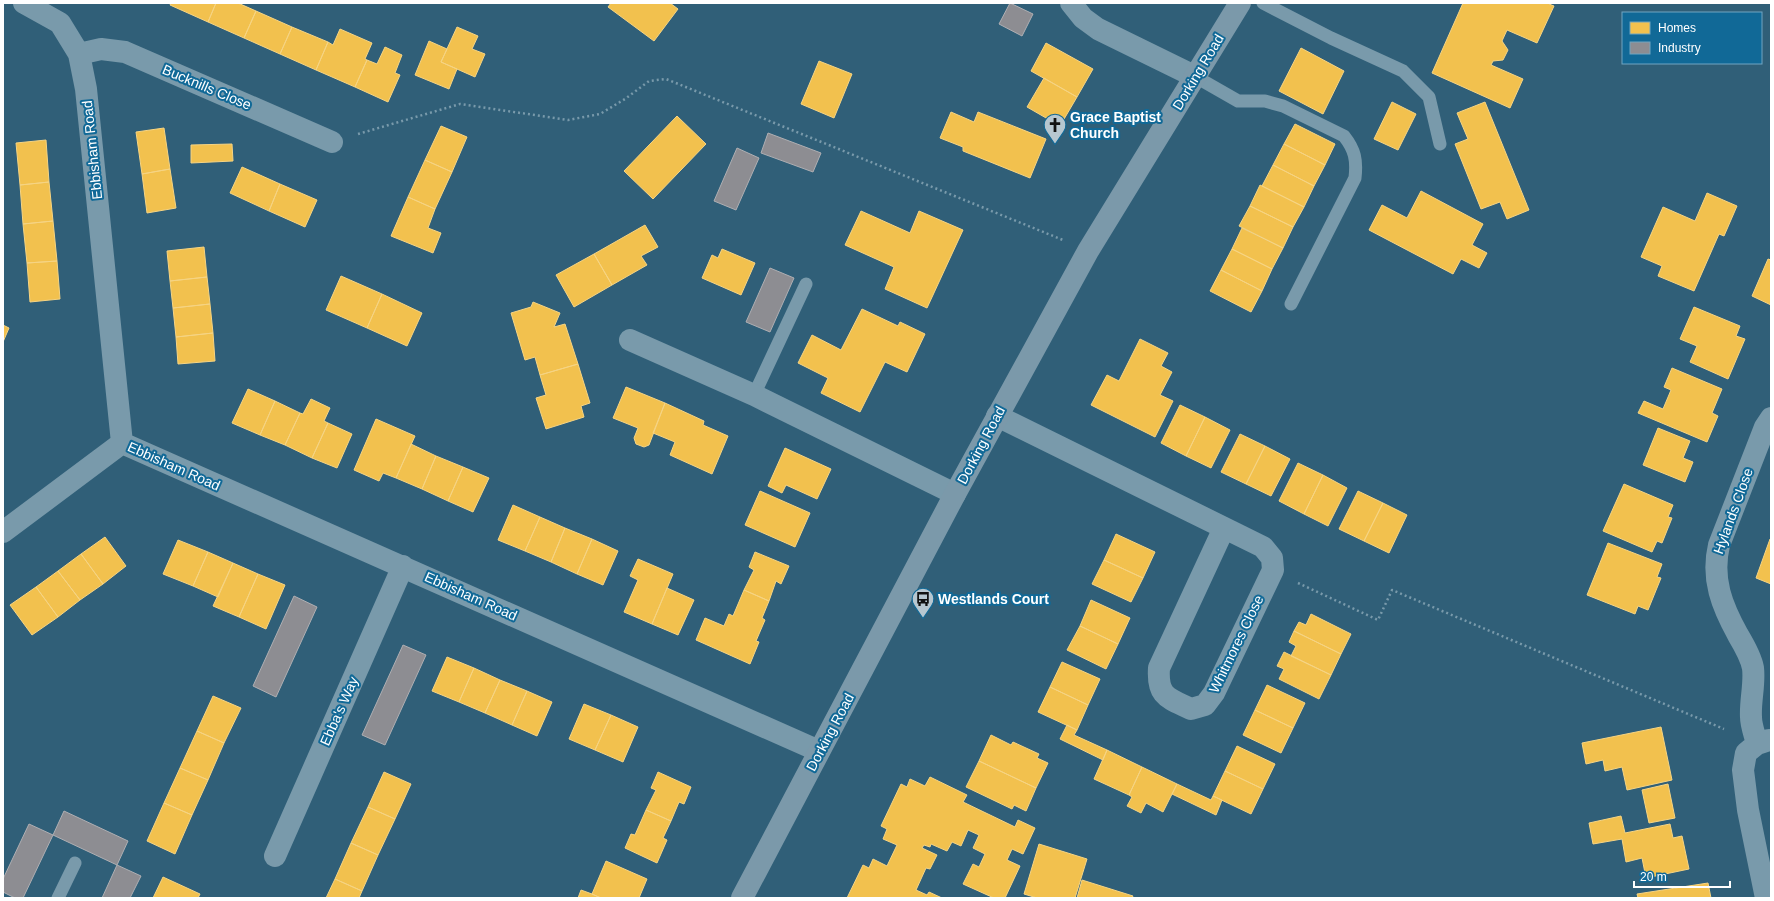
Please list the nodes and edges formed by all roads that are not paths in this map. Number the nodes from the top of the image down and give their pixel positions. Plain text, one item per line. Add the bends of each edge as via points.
1 (24, 3) edge
2 (1071, 3) edge
3 (1240, 3) edge
4 (1263, 3) edge
5 (79, 54) junction
6 (1196, 77) junction
7 (332, 142) road end
8 (1440, 144) dead end
9 (806, 284) dead end
10 (1291, 304) dead end
11 (630, 340) dead end
12 (754, 395) junction
13 (997, 416) junction
14 (1771, 418) edge
15 (122, 443) junction
16 (955, 494) junction
17 (1224, 528) junction
18 (3, 532) edge
19 (403, 566) junction
20 (1764, 742) edge
21 (819, 752) junction
22 (275, 856) dead end
23 (75, 863) dead end
24 (58, 898) edge
25 (742, 898) edge
26 (1766, 898) edge

1 - 5 street, Ebbisham Road via 60,23
2 - 6 street via 1083,18 1098,29
3 - 6 highway, Dorking Road
4 - 8 lane via 1403,71 1429,97
5 - 7 street, Bucknills Close via 101,49 125,52
5 - 15 street, Ebbisham Road via 86,89
6 - 10 lane via 1238,101 1265,101 1284,106 1344,136 1350,144 1357,162 1355,178
6 - 13 highway, Dorking Road via 1088,251
9 - 12 lane
11 - 12 street
12 - 16 street
13 - 16 highway, Dorking Road
13 - 17 street
14 - 20 street, Hylands Close via 1764,427 1719,545 1715,576 1723,606 1753,667 1751,718
15 - 18 street, Ebbisham Road
15 - 19 street, Ebbisham Road
16 - 21 highway, Dorking Road
17 - 17 street, Whitmores Close via 1159,668 1158,683 1166,697 1191,709 1205,705 1214,693 1273,570 1272,558 1263,547
19 - 21 street, Ebbisham Road
19 - 22 street, Ebba's Way
20 - 26 street via 1746,753 1743,770 1748,810
21 - 25 highway, Dorking Road
23 - 24 lane

